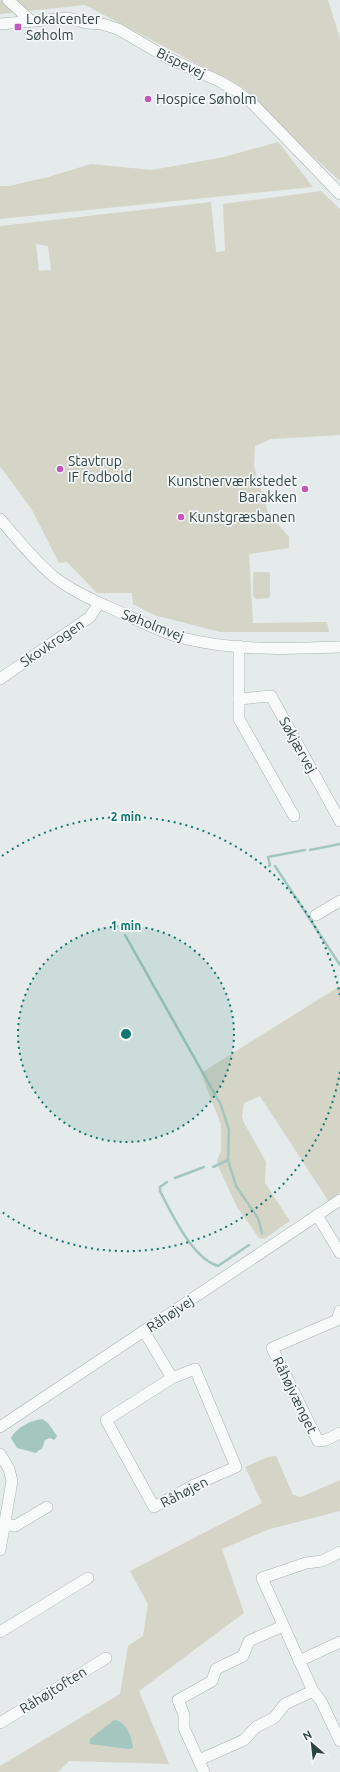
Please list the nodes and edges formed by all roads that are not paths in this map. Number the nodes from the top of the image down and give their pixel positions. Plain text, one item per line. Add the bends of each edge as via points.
1 (8, 0) edge
2 (31, 21) junction
3 (0, 24) edge
4 (340, 194) edge
5 (0, 519) edge
6 (99, 603) junction
7 (239, 646) junction
8 (340, 647) edge
9 (0, 679) edge
10 (239, 699) junction
11 (294, 816) dead end
12 (340, 821) edge
13 (340, 901) edge
14 (316, 915) dead end
15 (340, 1200) edge
16 (317, 1216) junction
17 (340, 1254) edge
18 (339, 1318) edge
19 (144, 1331) junction
20 (172, 1378) junction
21 (0, 1427) edge
22 (340, 1434) edge
23 (0, 1454) edge
24 (47, 1507) dead end
25 (2, 1524) edge
26 (0, 1550) edge
27 (340, 1552) edge
28 (88, 1578) dead end
29 (283, 1626) junction
30 (0, 1632) edge
31 (340, 1642) edge
32 (106, 1658) dead end
33 (299, 1661) junction
34 (313, 1691) junction
35 (336, 1722) edge
36 (0, 1723) edge
37 (340, 1741) edge
38 (199, 1760) junction
39 (204, 1772) edge

1 - 2 street
2 - 3 street, Bispevej
2 - 4 street, Bispevej via 68,18 118,28 166,57 221,82 252,103
5 - 6 street, Søholmvej via 33,557 54,576
6 - 7 street, Søholmvej via 155,629 182,638
6 - 9 street, Skovkrogen via 90,617
7 - 8 street, Søholmvej
7 - 10 street
10 - 11 street via 239,719
10 - 12 street, Søkjærvej via 270,696
13 - 14 street
15 - 16 street, Råhøjvej
16 - 17 street
16 - 19 street, Råhøjvej
18 - 22 street, Råhøjvænget via 272,1348 318,1441
19 - 20 street
19 - 21 street, Råhøjvej
20 - 20 street, Råhøjen via 106,1420 154,1507 194,1485 236,1467 195,1369
23 - 25 street via 12,1481
24 - 25 street via 15,1526
25 - 26 street
27 - 29 street via 322,1561 306,1563 262,1578
28 - 30 street
29 - 33 street
29 - 38 street via 250,1641 243,1656 216,1669 212,1681 178,1700 184,1715 184,1728
31 - 33 street
32 - 36 street, Råhøjtoften
33 - 34 street
34 - 35 street
34 - 38 street via 285,1704 274,1718 256,1726 244,1740
35 - 37 street
38 - 39 street

